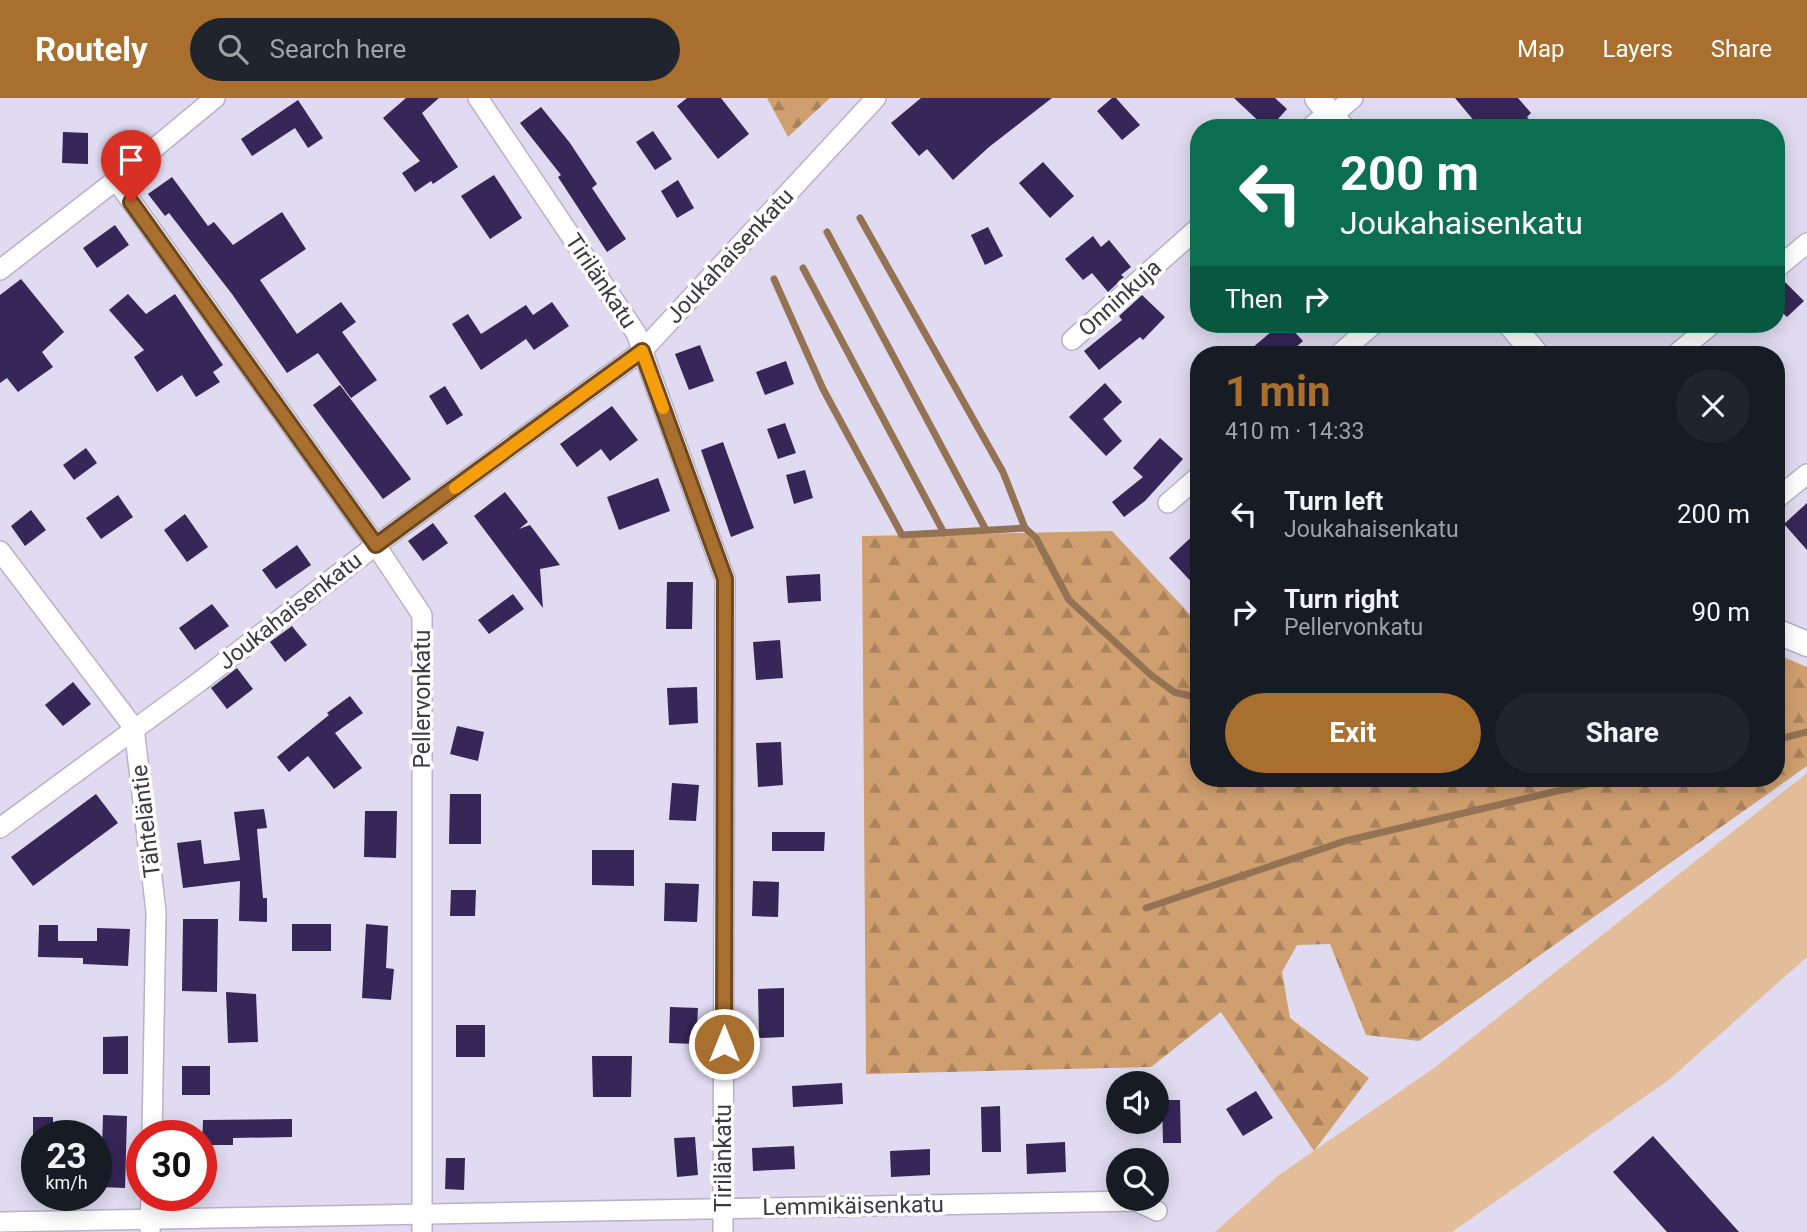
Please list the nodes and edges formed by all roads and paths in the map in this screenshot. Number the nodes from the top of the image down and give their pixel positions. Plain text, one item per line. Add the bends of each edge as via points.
1 (215, 98) edge
2 (478, 98) edge
3 (876, 98) edge
4 (1353, 98) edge
5 (1330, 114) edge
6 (116, 180) junction
7 (1190, 235) edge
8 (1807, 243) edge
9 (1785, 261) edge
10 (0, 270) edge
11 (1364, 333) edge
12 (1701, 333) edge
13 (1072, 340) dead end
14 (1348, 346) edge
15 (1686, 346) edge
16 (642, 351) junction
17 (1807, 474) edge
18 (1190, 484) edge
19 (1785, 492) edge
20 (1168, 503) dead end
21 (376, 545) junction
22 (0, 551) edge
23 (1785, 635) edge
24 (1807, 644) edge
25 (134, 728) junction
26 (0, 828) edge
27 (152, 1120) edge
28 (1106, 1202) edge
29 (723, 1208) junction
30 (0, 1222) edge
31 (422, 1223) edge
32 (150, 1225) edge
33 (723, 1232) edge

1 - 6 street
2 - 16 street, Tirilänkatu via 636,333
3 - 16 street, Joukahaisenkatu
4 - 5 street
6 - 10 street
6 - 21 street, Pellervonkatu
7 - 13 street, Onninkuja
8 - 9 street
11 - 14 street
12 - 15 street
16 - 21 street, Joukahaisenkatu
16 - 29 street, Tirilänkatu via 725,579
17 - 19 street
18 - 20 street
21 - 25 street, Joukahaisenkatu
21 - 31 street, Pellervonkatu via 422,615
22 - 25 street
23 - 24 street
25 - 26 street, Joukahaisenkatu
25 - 27 street, Tähteläntie via 156,911
28 - 29 street, Lemmikäisenkatu
29 - 31 street, Lemmikäisenkatu
29 - 33 street, Tirilänkatu
30 - 32 street, Lemmikäisenkatu
31 - 32 street, Lemmikäisenkatu

